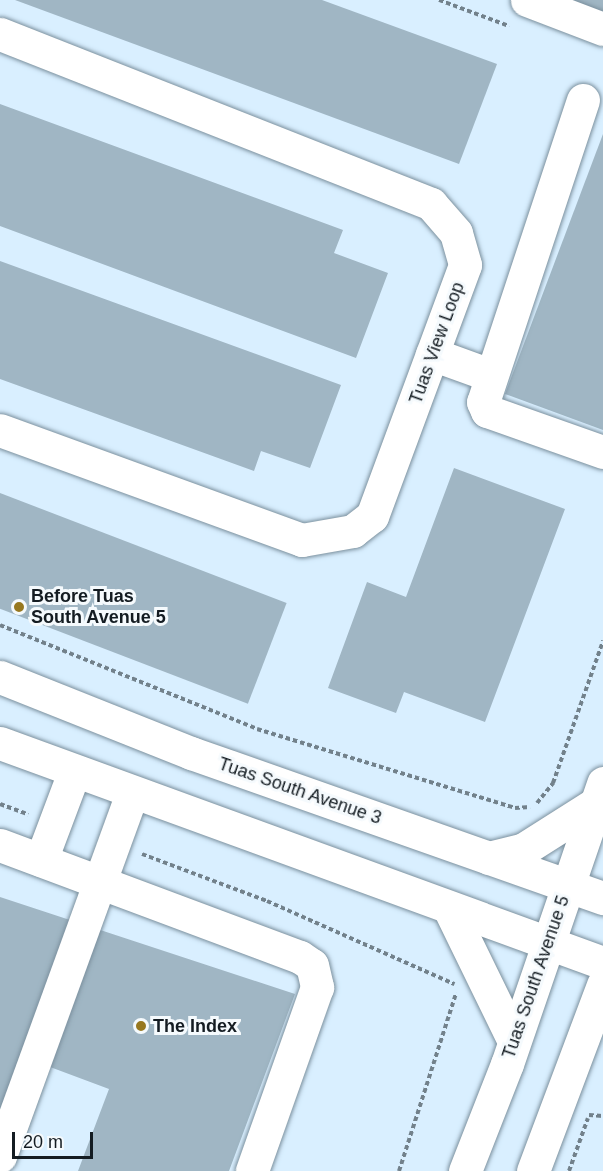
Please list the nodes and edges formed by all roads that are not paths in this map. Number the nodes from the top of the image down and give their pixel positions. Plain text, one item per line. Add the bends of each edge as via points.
1 (527, 0) edge
2 (603, 28) edge
3 (0, 34) edge
4 (583, 100) dead end
5 (432, 354) junction
6 (490, 375) junction
7 (0, 430) edge
8 (603, 452) edge
9 (0, 677) edge
10 (0, 743) edge
11 (74, 772) junction
12 (599, 793) edge
13 (132, 794) junction
14 (0, 845) edge
15 (489, 858) junction
16 (41, 860) junction
17 (98, 883) junction
18 (567, 884) junction
19 (603, 898) edge
20 (450, 908) junction
21 (546, 942) junction
22 (603, 963) edge
23 (603, 985) edge
24 (514, 1041) junction
25 (591, 1045) edge
26 (0, 1155) edge
27 (252, 1171) edge
28 (465, 1171) edge
29 (532, 1171) edge

1 - 2 street
3 - 5 street, Tuas View Loop via 431,204 456,233 465,265
4 - 6 street
5 - 6 street
5 - 7 street, Tuas View Loop via 372,516 352,531 331,538 302,540
6 - 8 street via 483,396 487,411
9 - 15 street, Tuas South Avenue 3 via 191,753
10 - 11 street
11 - 13 street
11 - 16 street
12 - 15 street via 524,849
12 - 18 street, Tuas South Avenue 5
13 - 17 street
13 - 20 street
14 - 16 street
15 - 18 street, Tuas South Avenue 3
16 - 17 street
17 - 26 street
17 - 27 street via 300,957 316,974 317,987
18 - 19 street, Tuas South Avenue 3
18 - 21 street, Tuas South Avenue 5
20 - 21 street
20 - 24 street
21 - 22 street
21 - 24 street, Tuas South Avenue 5
23 - 25 street
24 - 28 street, Tuas South Avenue 5
25 - 29 street

